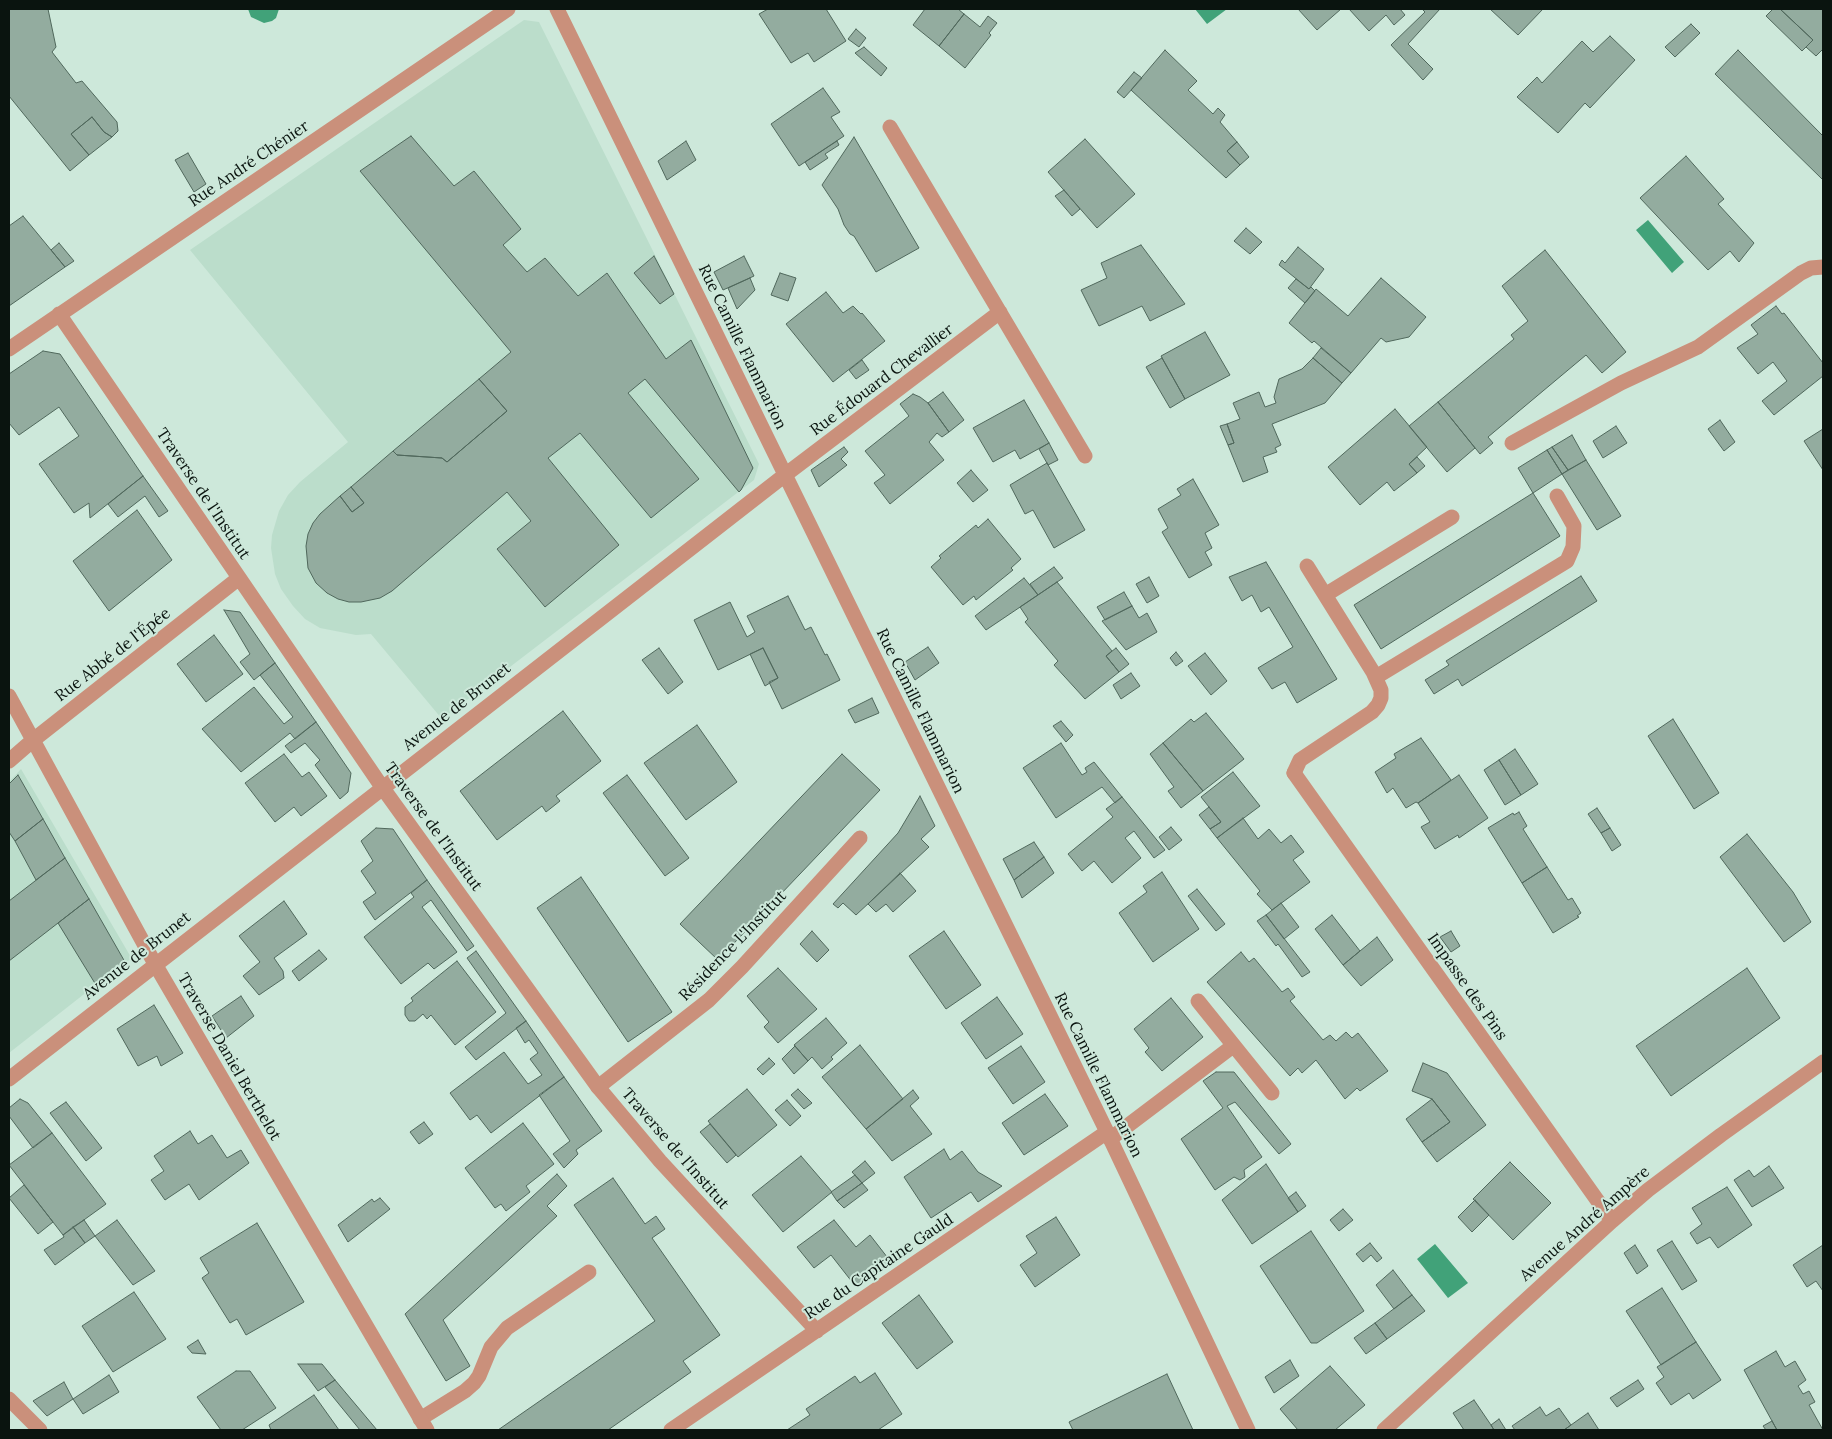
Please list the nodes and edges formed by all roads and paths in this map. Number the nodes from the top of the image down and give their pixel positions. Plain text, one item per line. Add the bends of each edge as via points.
1 (508, 9) edge
2 (557, 9) edge
3 (890, 127) dead end
4 (1823, 267) edge
5 (1000, 312) junction
6 (59, 314) junction
7 (12, 347) edge
8 (1512, 444) dead end
9 (1085, 456) dead end
10 (785, 474) junction
11 (1557, 496) dead end
12 (1452, 517) dead end
13 (1307, 566) dead end
14 (239, 578) junction
15 (1325, 595) junction
16 (1376, 677) junction
17 (9, 696) edge
18 (32, 741) junction
19 (9, 761) edge
20 (382, 787) junction
21 (860, 838) dead end
22 (155, 964) junction
23 (1198, 1001) dead end
24 (1233, 1046) junction
25 (1823, 1062) edge
26 (9, 1079) edge
27 (598, 1087) junction
28 (1272, 1093) dead end
29 (1108, 1136) junction
30 (1612, 1220) junction
31 (589, 1272) dead end
32 (817, 1331) junction
33 (9, 1399) edge
34 (424, 1424) edge
35 (40, 1430) edge
36 (671, 1430) edge
37 (1248, 1430) edge
38 (1384, 1430) edge

1 - 6 street, Rue André Chénier
2 - 10 street, Rue Camille Flammarion
3 - 5 street
4 - 8 street via 1801,273 1698,347 1621,383
5 - 9 street
5 - 10 street, Rue Édouard Chevallier
6 - 7 street, Rue André Chénier
6 - 14 street, Traverse de l'Institut
10 - 20 street, Avenue de Brunet
10 - 29 street, Rue Camille Flammarion
11 - 16 street via 1574,526 1573,547 1567,561
12 - 15 street
13 - 15 street
14 - 18 street, Rue Abbé de l'Épée
14 - 20 street, Traverse de l'Institut
15 - 16 street
16 - 30 street, Impasse des Pins via 1381,690 1378,705 1300,760 1294,773
17 - 18 street, Traverse Daniel Berthelot
18 - 19 street, Rue Abbé de l'Épée
18 - 22 street, Traverse Daniel Berthelot
20 - 22 street, Avenue de Brunet
20 - 27 street, Traverse de l'Institut
21 - 27 street, Résidence L'Institut via 709,1000
22 - 26 street, Avenue de Brunet
22 - 34 street, Traverse Daniel Berthelot
23 - 24 street
24 - 28 street
24 - 29 street, Rue du Capitaine Gauld
25 - 30 street, Avenue André Ampère via 1714,1140
27 - 32 street, Traverse de l'Institut via 660,1162
29 - 32 street, Rue du Capitaine Gauld
29 - 37 street, Rue Camille Flammarion
30 - 38 street, Avenue André Ampère
31 - 34 street via 507,1328 491,1347 474,1383
32 - 36 street, Rue du Capitaine Gauld
33 - 35 street

